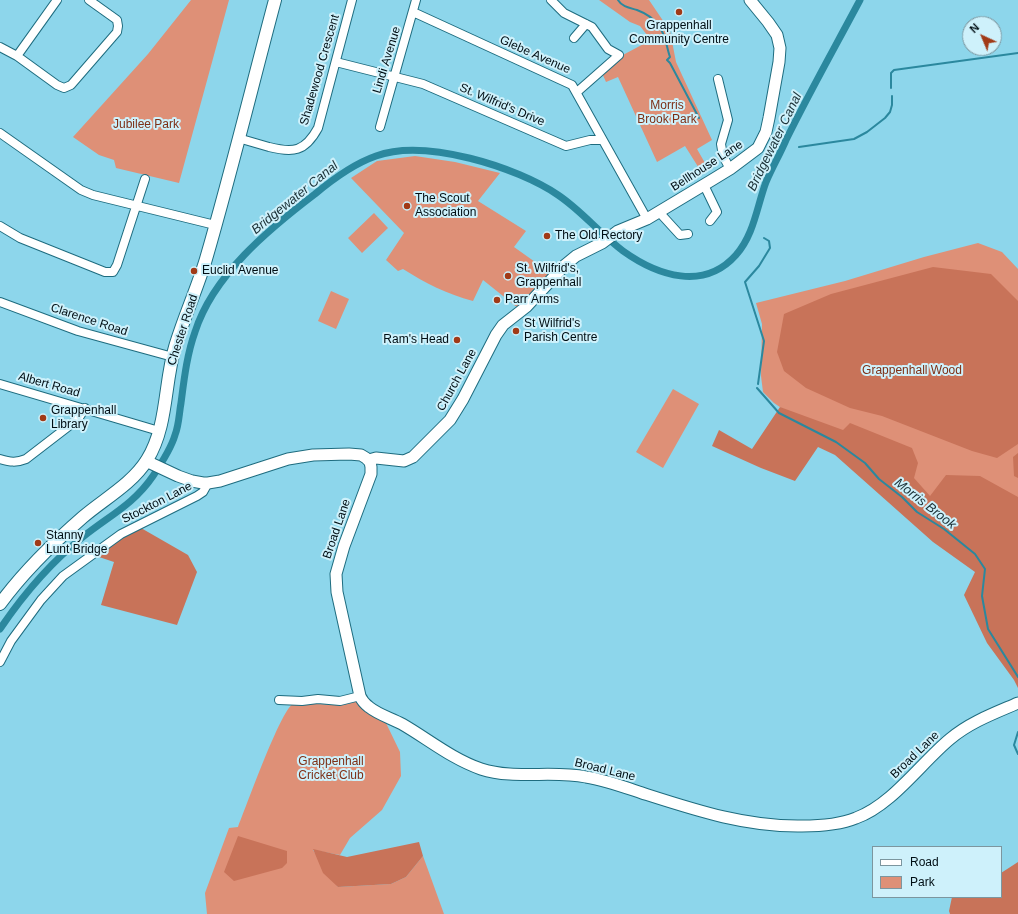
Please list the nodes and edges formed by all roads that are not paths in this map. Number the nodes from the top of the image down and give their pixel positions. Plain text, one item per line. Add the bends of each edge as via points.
1 (57, 0) edge
2 (89, 0) edge
3 (276, 0) edge
4 (352, 0) edge
5 (416, 0) edge
6 (551, 0) edge
7 (750, 0) edge
8 (413, 12) junction
9 (586, 24) junction
10 (574, 38) dead end
11 (0, 47) edge
12 (17, 56) junction
13 (336, 62) junction
14 (394, 77) junction
15 (718, 79) dead end
16 (577, 92) junction
17 (380, 127) dead end
18 (0, 133) edge
19 (238, 138) junction
20 (602, 140) junction
21 (730, 169) junction
22 (145, 179) dead end
23 (704, 185) junction
24 (137, 206) junction
25 (659, 212) junction
26 (647, 219) junction
27 (710, 221) dead end
28 (215, 225) junction
29 (0, 226) edge
30 (688, 234) dead end
31 (612, 235) joint
32 (0, 302) edge
33 (173, 357) junction
34 (0, 384) edge
35 (85, 408) junction
36 (159, 431) junction
37 (0, 459) edge
38 (369, 460) junction
39 (150, 463) junction
40 (208, 483) junction
41 (4, 590) edge
42 (0, 604) edge
43 (0, 662) edge
44 (360, 696) junction
45 (279, 700) dead end
46 (1018, 703) edge

1 - 12 street
2 - 12 street via 117,20 117,32 70,85 64,88 57,85
3 - 19 main road, Chester Road
4 - 13 street, Shadewood Crescent
5 - 8 street, Lindi Avenue
6 - 9 street via 564,13
7 - 21 street, Bellhouse Lane via 777,35 780,48 779,62 766,132 758,148
8 - 14 street, Lindi Avenue
8 - 16 street, Glebe Avenue via 572,85
9 - 10 street
9 - 16 street via 592,27 608,49 619,56
11 - 12 street
13 - 14 street, St. Wilfrid's Drive
13 - 19 street, Shadewood Crescent via 318,128 304,146 285,151
14 - 17 street, Lindi Avenue
14 - 20 street, St. Wilfrid's Drive via 423,84 566,146
15 - 21 street via 728,120 721,144 723,156
16 - 20 street, Glebe Avenue
18 - 24 street via 81,190
19 - 28 main road, Chester Road
20 - 26 street, Glebe Avenue
21 - 23 street, Bellhouse Lane
22 - 24 street
23 - 25 street, Bellhouse Lane
23 - 27 street via 717,212
24 - 28 street
24 - 29 street via 117,265 112,272 105,272 20,238
25 - 26 street, Bellhouse Lane
25 - 30 street via 680,235
26 - 31 street, Bellhouse Lane
28 - 33 main road, Chester Road
31 - 38 street, Church Lane via 565,265 526,307 503,325 450,420 413,457 404,460
32 - 33 street, Clarence Road via 84,333
33 - 36 main road, Chester Road
34 - 35 street, Albert Road
35 - 36 street, Albert Road
35 - 37 street via 78,419 26,459 11,463
36 - 39 main road, Chester Road
38 - 40 street, Church Lane via 349,454 295,457
38 - 44 street, Broad Lane via 371,474 336,574
39 - 40 street, Church Lane via 192,481
39 - 41 main road, Chester Road via 84,516
40 - 43 street, Stockton Lane via 197,496 121,534 63,576 41,600 11,641
41 - 42 main road, Chester Road
44 - 45 street via 340,701
44 - 46 street, Broad Lane via 374,711 485,770 509,774 565,773 588,777 715,815 758,824 791,826 832,824 867,813 898,789 959,732

